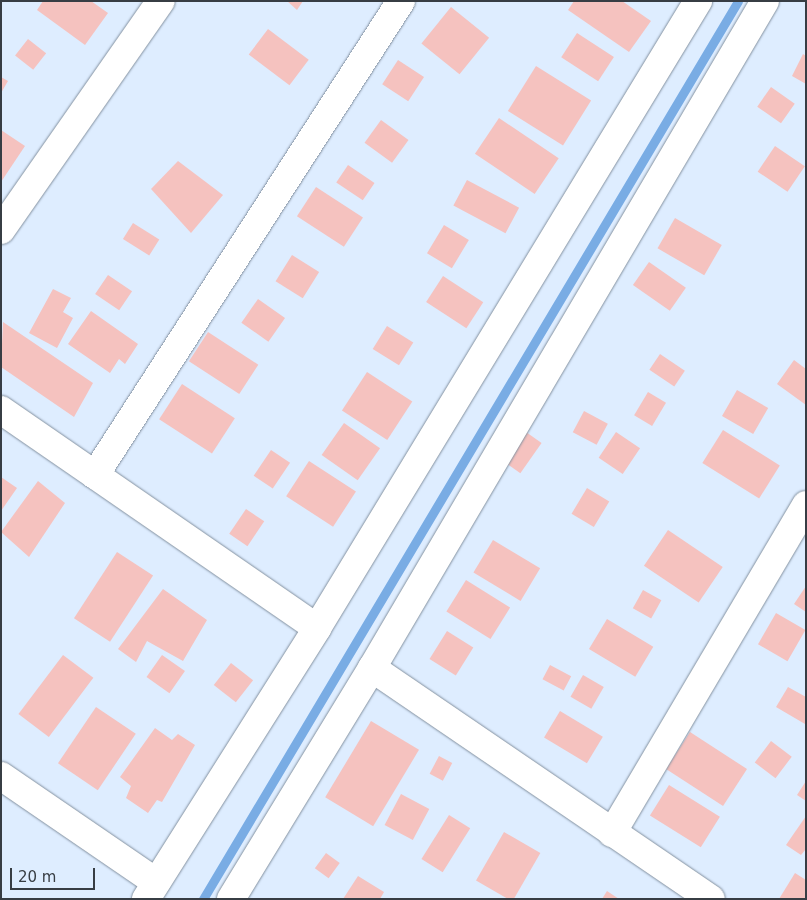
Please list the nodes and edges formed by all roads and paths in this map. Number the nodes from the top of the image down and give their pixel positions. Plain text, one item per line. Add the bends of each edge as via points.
1 (161, 1) edge
2 (401, 1) edge
3 (698, 1) edge
4 (765, 1) edge
5 (1, 230) edge
6 (1, 410) edge
7 (95, 475) junction
8 (806, 505) edge
9 (317, 628) junction
10 (372, 668) junction
11 (1, 776) edge
12 (612, 833) junction
13 (151, 890) edge
14 (231, 899) edge
15 (711, 899) edge

1 - 5 street
2 - 7 street
3 - 9 street
4 - 10 street
6 - 7 street
7 - 9 street
8 - 12 street
9 - 13 street
10 - 12 street
10 - 14 street
11 - 13 street
12 - 15 street

